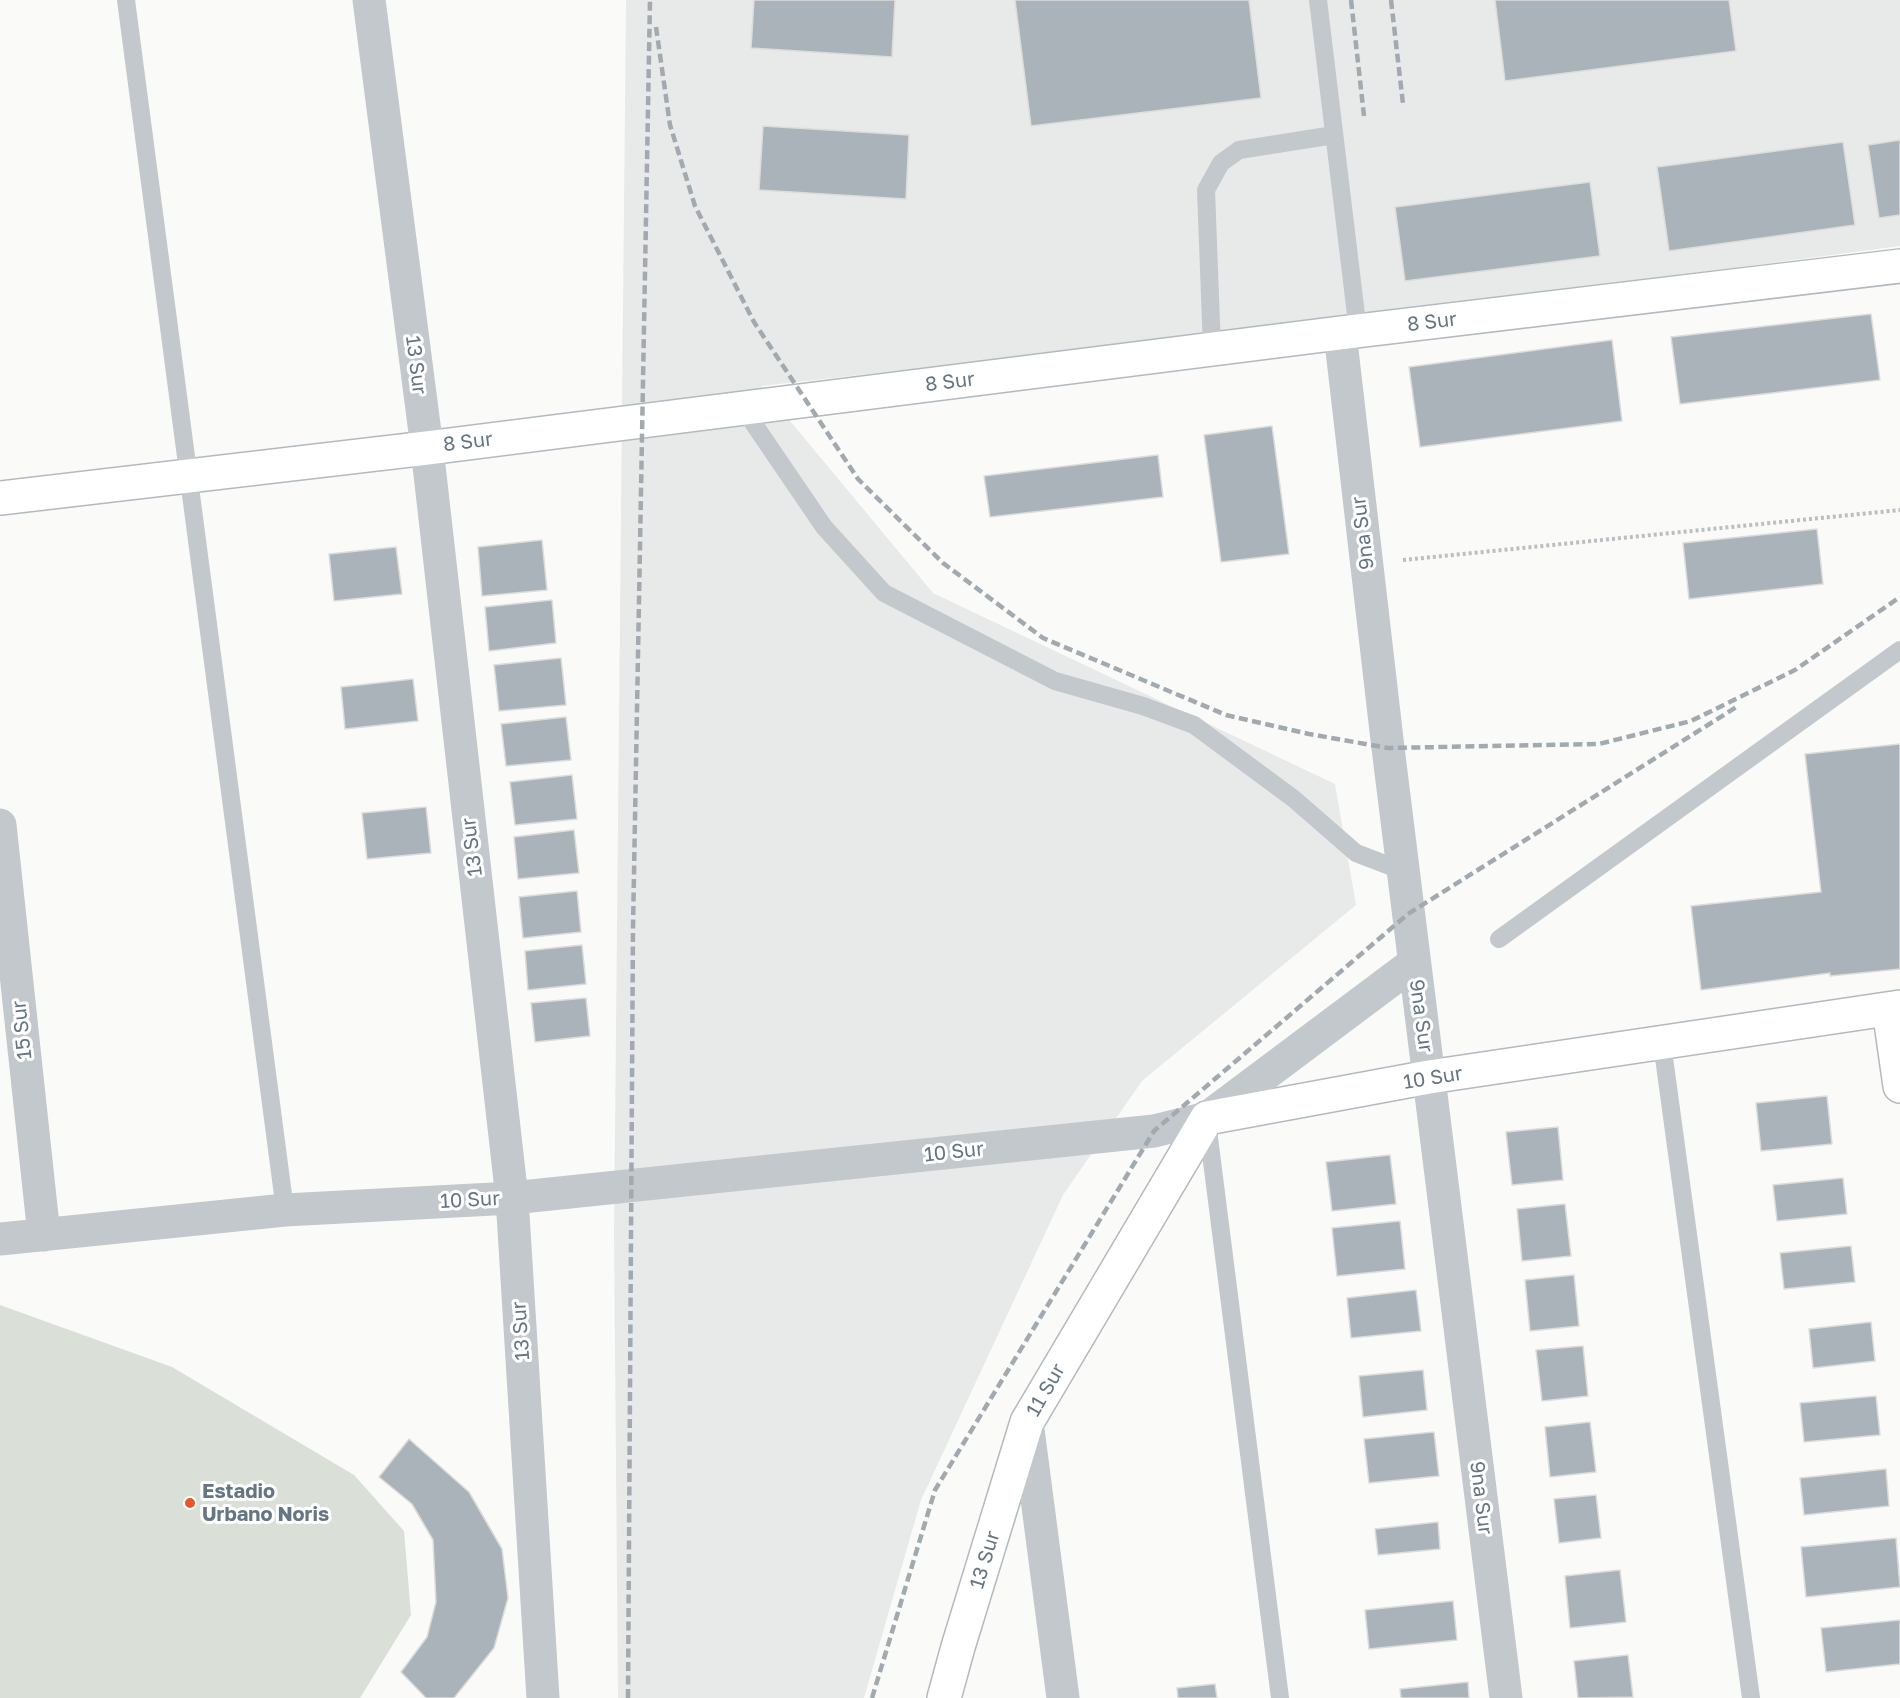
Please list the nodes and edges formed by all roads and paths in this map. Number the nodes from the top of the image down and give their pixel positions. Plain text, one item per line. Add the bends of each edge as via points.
1 (126, 0) edge
2 (369, 0) edge
3 (1318, 0) edge
4 (1334, 135) junction
5 (1900, 266) edge
6 (1349, 332) junction
7 (1212, 348) junction
8 (743, 408) junction
9 (427, 447) junction
10 (190, 476) junction
11 (0, 498) edge
12 (1900, 510) edge
13 (1366, 564) junction
14 (1900, 650) edge
15 (0, 825) edge
16 (1403, 871) junction
17 (1499, 939) dead end
18 (1414, 963) junction
19 (1895, 1008) edge
20 (1662, 1043) junction
21 (1430, 1077) junction
22 (1900, 1086) edge
23 (1207, 1118) junction
24 (512, 1198) junction
25 (285, 1210) junction
26 (44, 1235) junction
27 (0, 1239) edge
28 (1027, 1422) junction
29 (543, 1698) edge
30 (944, 1698) edge
31 (1063, 1698) edge
32 (1280, 1698) edge
33 (1506, 1698) edge
34 (1751, 1698) edge

1 - 10 lane
2 - 9 street, 13 Sur
3 - 4 lane
4 - 6 lane
4 - 7 lane via 1239,150 1221,163 1206,190
5 - 6 street, 8 Sur
6 - 7 street, 8 Sur
6 - 13 street, 9na Sur
7 - 8 street, 8 Sur
8 - 9 street, 8 Sur
8 - 16 lane via 824,527 884,593 1055,681 1143,705 1194,725 1294,799 1356,853
9 - 10 street, 8 Sur
9 - 24 street, 13 Sur
10 - 11 street, 8 Sur
10 - 25 lane
12 - 13 path
13 - 16 street, 9na Sur
14 - 17 lane
15 - 26 street, 15 Sur
16 - 18 street, 9na Sur
18 - 21 street, 9na Sur
18 - 23 street
19 - 20 street, 10 Sur
19 - 22 street
20 - 21 street, 10 Sur
20 - 34 lane
21 - 23 street, 10 Sur
21 - 33 street, 9na Sur
23 - 24 street, 10 Sur via 1154,1131
23 - 28 street, 11 Sur
23 - 32 lane
24 - 25 street, 10 Sur
24 - 29 street, 13 Sur
25 - 26 street, 10 Sur
26 - 27 street, 10 Sur
28 - 30 street, 13 Sur
28 - 31 street, 11 Sur

